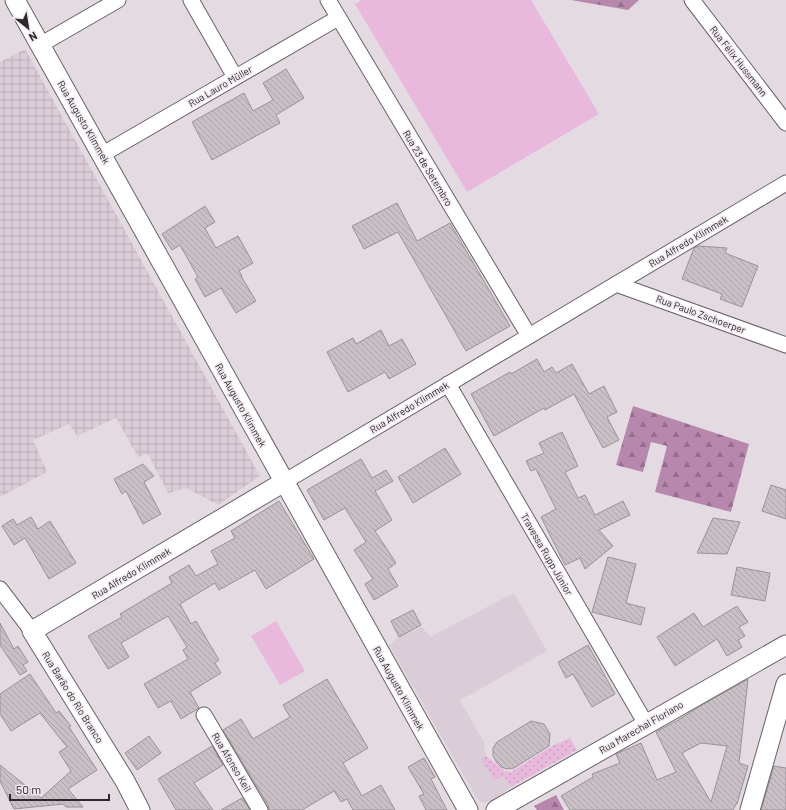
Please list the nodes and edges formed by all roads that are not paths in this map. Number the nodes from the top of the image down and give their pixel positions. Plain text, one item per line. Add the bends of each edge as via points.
1 (15, 0) edge
2 (118, 0) edge
3 (191, 0) edge
4 (328, 0) edge
5 (692, 0) edge
6 (338, 18) junction
7 (40, 45) junction
8 (235, 77) junction
9 (786, 123) edge
10 (103, 154) junction
11 (786, 183) edge
12 (616, 284) junction
13 (529, 336) junction
14 (786, 345) edge
15 (448, 384) junction
16 (284, 482) junction
17 (0, 589) edge
18 (32, 631) junction
19 (786, 645) edge
20 (786, 684) edge
21 (204, 715) dead end
22 (646, 724) junction
23 (140, 810) edge
24 (260, 810) edge
25 (468, 810) edge
26 (496, 810) edge
27 (750, 810) edge

1 - 7 street, Rua Augusto Klimmek
2 - 7 street
3 - 8 street
4 - 6 street, Rua 23 de Setembro
5 - 9 street, Rua Félix Hussmann
6 - 8 street, Rua Lauro Müller
6 - 13 street, Rua 23 de Setembro
7 - 10 street, Rua Augusto Klimmek
8 - 10 street, Rua Lauro Müller
10 - 16 street, Rua Augusto Klimmek
11 - 12 street, Rua Alfredo Klimmek
12 - 13 street, Rua Alfredo Klimmek
12 - 14 street, Rua Paulo Zschoerper
13 - 15 street, Rua Alfredo Klimmek
15 - 16 street, Rua Alfredo Klimmek
15 - 22 street, Travessa Rupp Júnior
16 - 18 street, Rua Alfredo Klimmek
16 - 25 street, Rua Augusto Klimmek
17 - 18 street, Rua Barão do Rio Branco
18 - 23 street, Rua Barão do Rio Branco
19 - 22 street, Rua Marechal Floriano
20 - 27 street
21 - 24 street, Rua Afonso Keil
22 - 26 street, Rua Marechal Floriano

